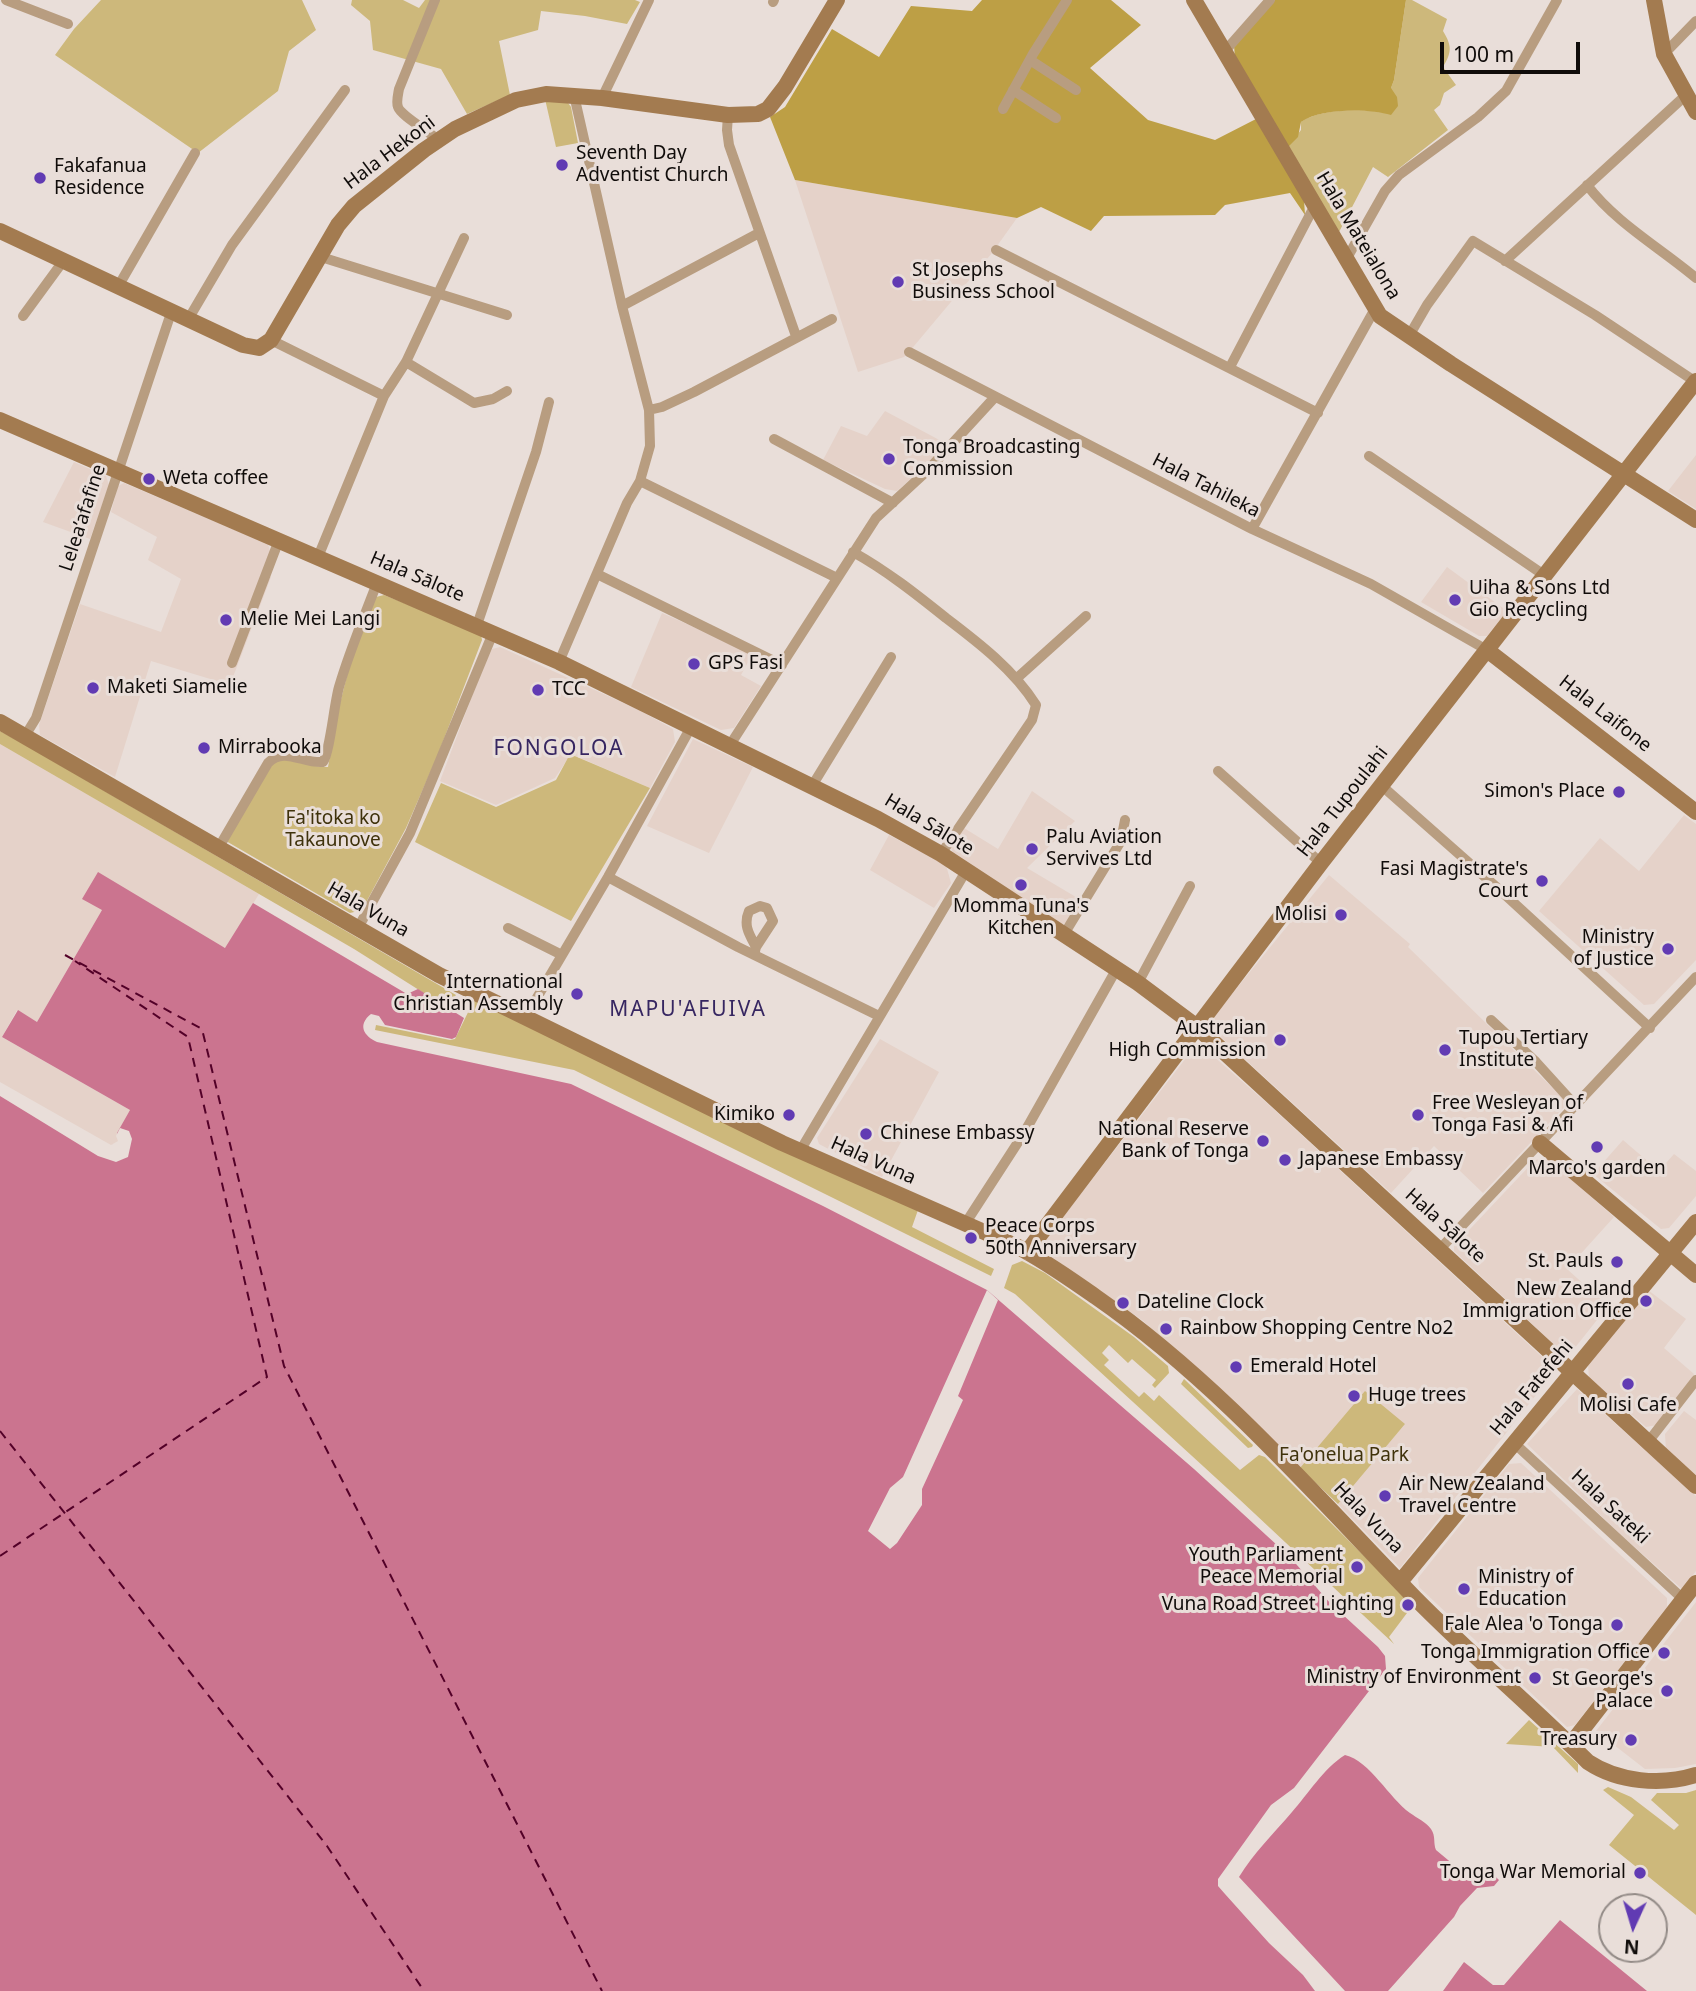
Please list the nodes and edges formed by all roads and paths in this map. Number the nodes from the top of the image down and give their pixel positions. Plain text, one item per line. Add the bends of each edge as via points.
1 (6, 0) edge
2 (435, 0) edge
3 (649, 0) edge
4 (837, 0) edge
5 (1067, 0) edge
6 (1194, 0) edge
7 (1270, 0) edge
8 (1557, 0) edge
9 (1654, 0) edge
10 (1696, 21) edge
11 (68, 24) dead end
12 (1225, 51) junction
13 (1664, 54) junction
14 (1030, 60) junction
15 (345, 90) dead end
16 (1013, 90) junction
17 (1076, 90) dead end
18 (574, 95) junction
19 (1685, 96) junction
20 (602, 98) junction
21 (1003, 109) dead end
22 (1696, 112) edge
23 (729, 115) junction
24 (1056, 118) dead end
25 (438, 140) junction
26 (195, 153) dead end
27 (1587, 185) junction
28 (1315, 205) junction
29 (0, 231) edge
30 (760, 233) junction
31 (464, 238) dead end
32 (996, 250) dead end
33 (321, 257) junction
34 (1347, 258) junction
35 (64, 260) junction
36 (1505, 261) junction
37 (1696, 278) edge
38 (119, 285) junction
39 (439, 295) junction
40 (622, 306) junction
41 (1376, 307) junction
42 (172, 310) junction
43 (507, 315) dead end
44 (23, 316) dead end
45 (189, 318) junction
46 (832, 319) dead end
47 (796, 336) junction
48 (1409, 336) junction
49 (271, 340) junction
50 (909, 352) dead end
51 (406, 362) junction
52 (1230, 367) junction
53 (1696, 382) edge
54 (507, 391) dead end
55 (384, 396) junction
56 (995, 397) junction
57 (549, 402) dead end
58 (649, 410) junction
59 (1318, 413) junction
60 (0, 420) edge
61 (774, 439) dead end
62 (1368, 456) dead end
63 (117, 471) junction
64 (1625, 475) junction
65 (640, 481) junction
66 (893, 503) junction
67 (1696, 520) edge
68 (1252, 529) junction
69 (279, 540) junction
70 (853, 552) junction
71 (318, 557) junction
72 (597, 574) junction
73 (1544, 575) junction
74 (837, 578) junction
75 (377, 583) junction
76 (1086, 616) dead end
77 (477, 625) junction
78 (493, 633) junction
79 (1488, 650) junction
80 (891, 657) dead end
81 (559, 662) junction
82 (232, 663) dead end
83 (782, 665) junction
84 (1016, 680) junction
85 (0, 722) edge
86 (691, 727) junction
87 (25, 736) junction
88 (730, 745) junction
89 (1218, 771) dead end
90 (812, 786) junction
91 (1382, 786) junction
92 (1696, 812) edge
93 (1125, 820) dead end
94 (219, 847) junction
95 (941, 854) junction
96 (1321, 863) junction
97 (966, 871) junction
98 (608, 877) junction
99 (1191, 886) dead end
100 (358, 928) junction
101 (508, 928) dead end
102 (1063, 936) junction
103 (562, 955) junction
104 (1116, 970) junction
105 (1696, 977) edge
106 (1138, 983) junction
107 (879, 1016) junction
108 (525, 1017) junction
109 (1491, 1020) dead end
110 (1197, 1027) junction
111 (1650, 1028) junction
112 (1576, 1105) junction
113 (1540, 1143) junction
114 (800, 1151) junction
115 (1696, 1222) edge
116 (965, 1224) junction
117 (1439, 1250) junction
118 (1027, 1252) junction
119 (1672, 1254) junction
120 (1696, 1275) edge
121 (1573, 1371) junction
122 (1696, 1380) edge
123 (1513, 1442) junction
124 (1648, 1442) junction
125 (1696, 1486) edge
126 (1400, 1582) junction
127 (1696, 1583) edge
128 (1683, 1599) junction
129 (1571, 1744) junction
130 (1696, 1775) edge

1 - 11 street
2 - 25 street via 396,104
3 - 20 street
4 - 23 main road, Hala Hekoni via 774,103 758,114
5 - 14 street
6 - 12 main road, Hala Mateialona
7 - 12 street
8 - 34 street via 1506,91 1399,175
9 - 13 main road
10 - 13 street
12 - 28 main road, Hala Mateialona
13 - 19 main road
14 - 16 street
14 - 17 street
15 - 45 street via 232,245
16 - 21 street
16 - 24 street
18 - 20 main road, Hala Hekoni
18 - 25 main road, Hala Hekoni via 516,100
18 - 40 street
19 - 22 main road
19 - 27 street
20 - 23 main road, Hala Hekoni
23 - 30 street via 729,145
25 - 33 main road, Hala Hekoni via 354,206
26 - 38 street
27 - 36 street
27 - 37 street via 1623,222
28 - 34 main road, Hala Mateialona
28 - 52 street
29 - 35 main road
30 - 40 street
30 - 47 street
31 - 39 street
32 - 52 street
33 - 39 street
33 - 49 main road, Hala Hekoni
34 - 41 main road, Hala Mateialona
35 - 38 main road
35 - 44 street
36 - 48 street via 1474,241
36 - 53 street
38 - 42 main road
39 - 43 street
39 - 51 street
40 - 58 street
41 - 48 main road, Hala Mateialona via 1380,316
41 - 59 street
42 - 45 main road
42 - 63 street, Lelea’afafine
45 - 49 main road via 251,347 259,348
46 - 47 street
47 - 58 street via 694,392
48 - 64 main road, Hala Mateialona
49 - 55 street
50 - 56 street, Hala Tahileka
51 - 54 street via 474,402
51 - 55 street
52 - 59 street
53 - 64 main road, Hala Tupoulahi
55 - 71 street
56 - 66 street
56 - 68 street, Hala Tahileka
57 - 77 street
58 - 65 street via 650,446
59 - 68 street
60 - 63 main road, Hala Sālote
61 - 66 street
62 - 73 street
63 - 69 main road, Hala Sālote
63 - 87 street, Lelea’afafine via 36,718
64 - 67 main road, Hala Mateialona
64 - 73 main road, Hala Tupoulahi
65 - 72 street
65 - 74 street
66 - 70 street via 876,517
68 - 79 street, Hala Tahileka via 1371,584
69 - 71 main road, Hala Sālote
69 - 82 street
70 - 74 street
70 - 84 street via 888,572 983,646
71 - 75 main road, Hala Sālote
72 - 81 street
72 - 83 street
73 - 79 main road, Hala Tupoulahi
74 - 83 street
75 - 77 main road, Hala Sālote
75 - 94 street via 339,687 327,757 314,763 274,756
76 - 84 street
77 - 78 main road, Hala Sālote
78 - 81 main road, Hala Sālote
78 - 100 street via 410,833
79 - 91 main road, Hala Tupoulahi
79 - 92 main road, Hala Laifone
80 - 90 street
81 - 86 main road, Hala Sālote
83 - 88 street
84 - 95 street via 1036,705 1032,720
85 - 87 main road, Hala Vuna
86 - 88 main road, Hala Sālote
86 - 98 street
87 - 94 main road, Hala Vuna
88 - 90 main road, Hala Sālote
89 - 96 street
90 - 95 main road, Hala Sālote
91 - 96 main road, Hala Tupoulahi
91 - 111 street
93 - 102 street via 1121,841
94 - 100 main road, Hala Vuna
95 - 97 main road, Hala Sālote
96 - 110 main road, Hala Tupoulahi
97 - 102 main road, Hala Sālote
97 - 107 street
98 - 103 street
98 - 107 street
99 - 106 street
100 - 108 main road, Hala Vuna
101 - 103 street
102 - 104 main road, Hala Sālote
103 - 108 street
104 - 106 main road, Hala Sālote
104 - 116 street via 1024,1133
105 - 111 street
106 - 110 main road, Hala Sālote
107 - 114 street
108 - 114 main road, Hala Vuna
109 - 112 street
110 - 117 main road, Hala Sālote
110 - 118 main road, Hala Tupoulahi
111 - 112 street
112 - 113 street
113 - 117 street
113 - 119 main road
114 - 116 main road, Hala Vuna
115 - 119 main road, Hala Fatefehi
116 - 118 main road, Hala Vuna
117 - 121 main road, Hala Sālote
118 - 126 main road, Hala Vuna via 1129,1320 1183,1365 1289,1466
119 - 120 main road
119 - 121 main road, Hala Fatefehi
121 - 123 main road, Hala Fatefehi
121 - 124 main road, Hala Sālote
122 - 124 street
123 - 126 main road, Hala Fatefehi
123 - 128 street, Hala Sateki
124 - 125 main road, Hala Sālote
126 - 129 main road, Hala Vuna
127 - 128 main road
128 - 129 main road
129 - 130 main road, Hala Vuna via 1599,1769 1626,1778 1668,1780

